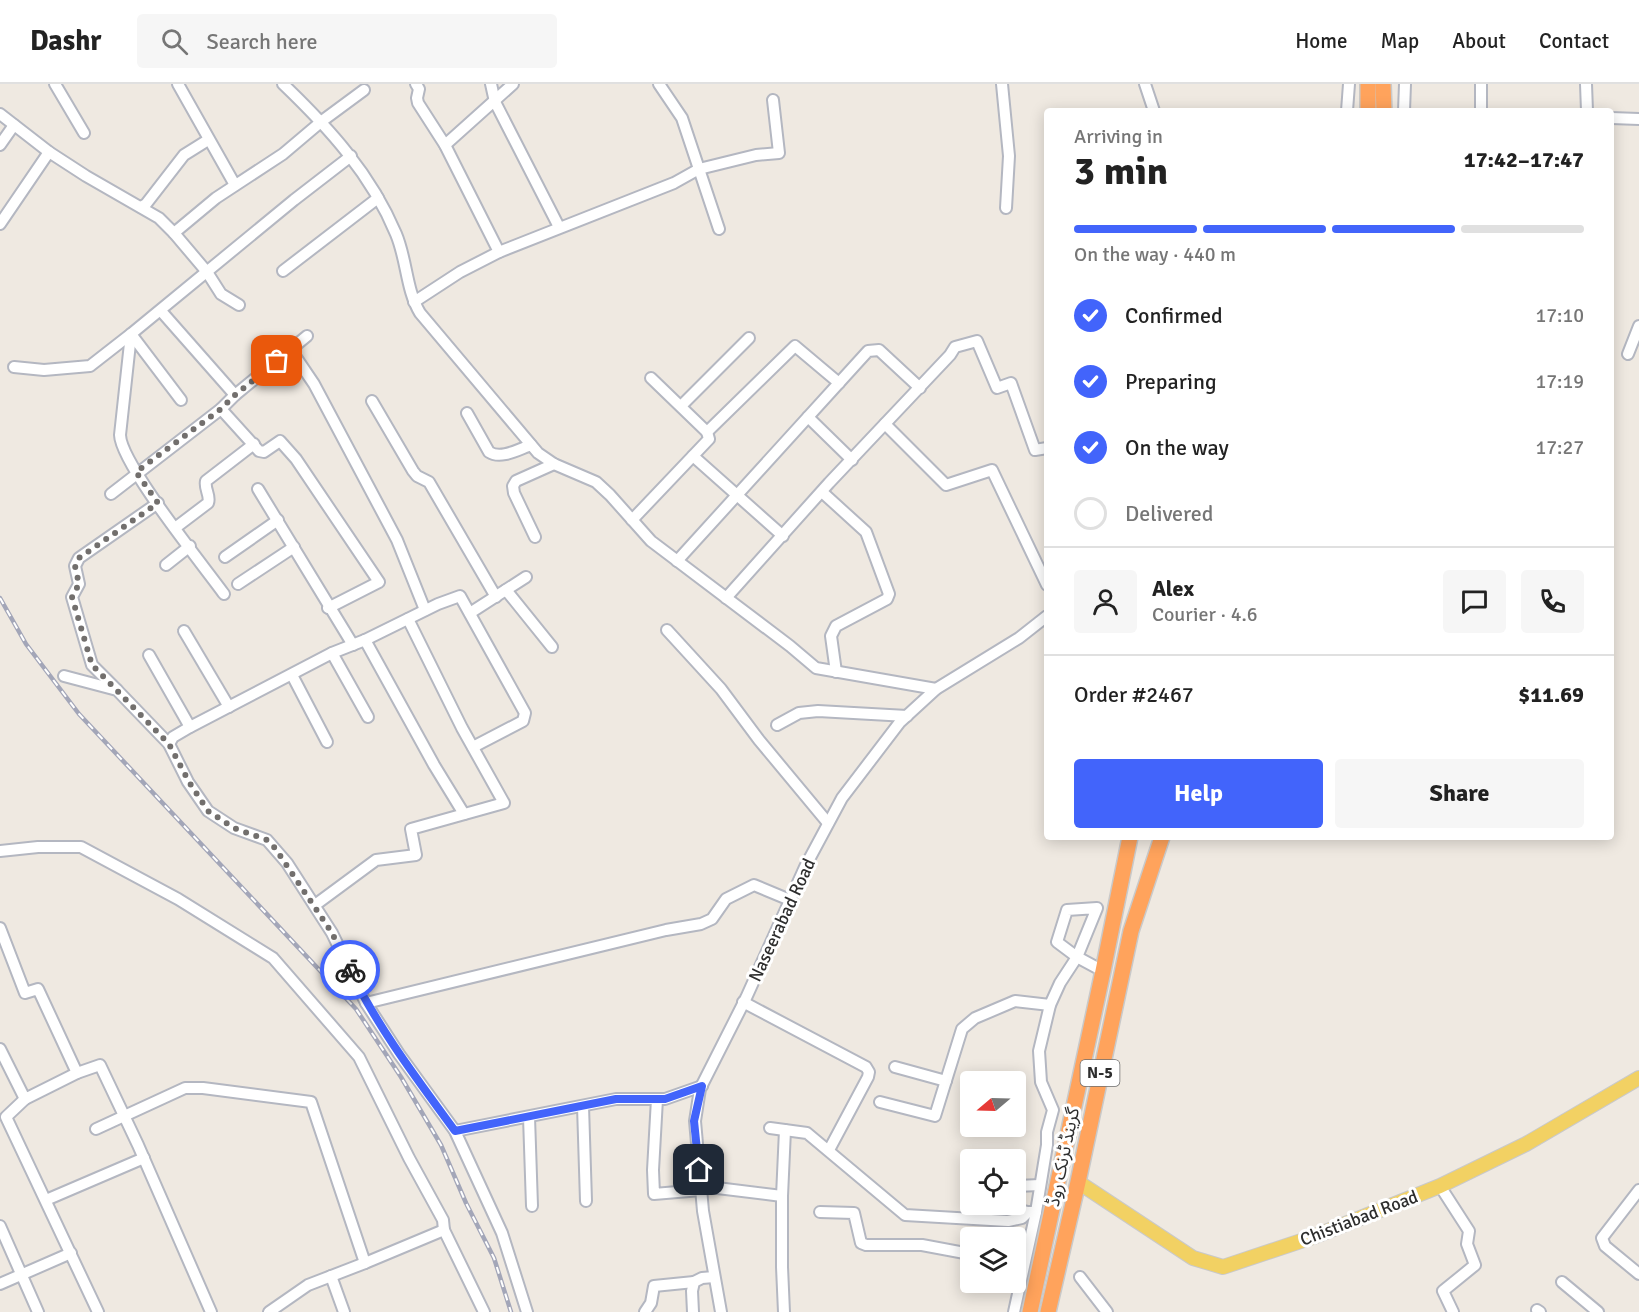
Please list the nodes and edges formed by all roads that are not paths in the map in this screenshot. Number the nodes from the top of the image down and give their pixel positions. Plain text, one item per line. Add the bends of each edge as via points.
1 (55, 84) edge
2 (178, 84) edge
3 (283, 84) edge
4 (416, 84) edge
5 (491, 84) edge
6 (513, 84) edge
7 (659, 84) edge
8 (1002, 84) edge
9 (1145, 84) edge
10 (1349, 84) edge
11 (1368, 84) edge
12 (1383, 84) edge
13 (1405, 84) edge
14 (1481, 84) edge
15 (1586, 84) edge
16 (364, 90) dead end
17 (773, 100) dead end
18 (495, 102) junction
19 (1153, 108) edge
20 (1347, 108) edge
21 (1368, 108) edge
22 (1384, 108) edge
23 (1404, 108) edge
24 (1481, 108) edge
25 (1587, 108) edge
26 (0, 114) edge
27 (1614, 118) edge
28 (1639, 119) edge
29 (322, 121) junction
30 (14, 125) junction
31 (84, 133) dead end
32 (208, 140) junction
33 (0, 145) edge
34 (445, 145) junction
35 (49, 152) junction
36 (351, 156) junction
37 (699, 168) junction
38 (235, 185) junction
39 (378, 198) junction
40 (141, 207) junction
41 (1006, 208) dead end
42 (0, 224) edge
43 (559, 228) junction
44 (719, 229) dead end
45 (174, 233) junction
46 (499, 252) junction
47 (283, 271) dead end
48 (207, 272) junction
49 (414, 302) junction
50 (239, 305) dead end
51 (161, 311) junction
52 (1639, 326) edge
53 (131, 334) junction
54 (307, 336) dead end
55 (749, 338) dead end
56 (291, 350) junction
57 (1629, 354) dead end
58 (14, 367) dead end
59 (651, 378) dead end
60 (839, 383) junction
61 (920, 388) junction
62 (235, 395) junction
63 (181, 400) dead end
64 (372, 401) dead end
65 (681, 406) junction
66 (221, 409) junction
67 (467, 413) dead end
68 (808, 417) junction
69 (885, 424) junction
70 (707, 432) junction
71 (254, 444) junction
72 (531, 445) junction
73 (1044, 448) edge
74 (693, 456) junction
75 (852, 460) junction
76 (554, 464) junction
77 (136, 472) junction
78 (258, 489) dead end
79 (822, 492) junction
80 (111, 494) dead end
81 (737, 495) junction
82 (158, 503) junction
83 (278, 520) junction
84 (632, 520) junction
85 (175, 528) junction
86 (783, 536) junction
87 (535, 537) dead end
88 (190, 546) junction
89 (294, 547) junction
90 (225, 556) dead end
91 (677, 561) junction
92 (166, 565) dead end
93 (526, 576) dead end
94 (1044, 579) edge
95 (238, 584) dead end
96 (506, 590) junction
97 (224, 594) dead end
98 (496, 597) junction
99 (726, 598) junction
100 (328, 608) junction
101 (425, 610) junction
102 (470, 613) junction
103 (408, 618) junction
104 (1044, 618) edge
105 (667, 630) dead end
106 (184, 631) dead end
107 (365, 639) junction
108 (352, 645) junction
109 (552, 647) dead end
110 (332, 653) junction
111 (149, 655) dead end
112 (836, 672) junction
113 (292, 675) junction
114 (64, 676) dead end
115 (936, 689) junction
116 (117, 690) junction
117 (228, 707) junction
118 (907, 716) junction
119 (368, 717) dead end
120 (777, 725) dead end
121 (190, 727) junction
122 (327, 742) dead end
123 (169, 744) junction
124 (473, 747) junction
125 (464, 814) junction
126 (828, 823) junction
127 (1129, 840) edge
128 (1136, 840) edge
129 (1151, 840) edge
130 (1161, 840) edge
131 (0, 851) edge
132 (790, 900) junction
133 (315, 905) junction
134 (1116, 906) junction
135 (0, 928) edge
136 (1131, 931) junction
137 (1077, 957) junction
138 (1103, 971) junction
139 (743, 1002) junction
140 (366, 1003) junction
141 (1050, 1005) junction
142 (0, 1049) edge
143 (3, 1062) edge
144 (895, 1067) dead end
145 (77, 1073) junction
146 (1639, 1078) edge
147 (946, 1081) junction
148 (702, 1086) junction
149 (657, 1099) junction
150 (25, 1100) junction
151 (880, 1102) dead end
152 (583, 1106) junction
153 (125, 1116) junction
154 (530, 1117) junction
155 (770, 1128) dead end
156 (96, 1129) dead end
157 (785, 1130) junction
158 (455, 1131) junction
159 (829, 1150) junction
160 (144, 1158) junction
161 (1078, 1182) junction
162 (1040, 1185) junction
163 (1026, 1186) edge
164 (1440, 1186) junction
165 (701, 1188) junction
166 (1639, 1190) edge
167 (782, 1196) junction
168 (46, 1200) junction
169 (586, 1201) dead end
170 (532, 1206) dead end
171 (1026, 1211) edge
172 (820, 1212) dead end
173 (1032, 1212) junction
174 (444, 1230) junction
175 (1, 1231) edge
176 (1026, 1237) edge
177 (960, 1252) edge
178 (71, 1253) junction
179 (365, 1263) junction
180 (22, 1274) junction
181 (1639, 1274) edge
182 (331, 1276) junction
183 (714, 1277) junction
184 (1080, 1277) dead end
185 (694, 1282) junction
186 (1562, 1282) dead end
187 (0, 1284) edge
188 (1016, 1293) edge
189 (38, 1312) edge
190 (98, 1312) edge
191 (211, 1312) edge
192 (269, 1312) edge
193 (344, 1312) edge
194 (484, 1312) edge
195 (527, 1312) edge
196 (645, 1312) edge
197 (693, 1312) edge
198 (720, 1312) edge
199 (784, 1312) edge
200 (1014, 1312) edge
201 (1030, 1312) edge
202 (1047, 1312) edge
203 (1107, 1312) edge
204 (1454, 1312) edge
205 (1598, 1312) edge

1 - 31 street
2 - 32 street
3 - 29 street
4 - 34 street via 418,103
5 - 18 street
6 - 18 street
7 - 37 street via 682,118
8 - 41 street via 1009,156
9 - 19 street
10 - 20 street
11 - 21 highway
12 - 22 highway
13 - 23 street
14 - 24 street
15 - 25 street
16 - 29 street
17 - 37 street via 779,153
18 - 34 street
18 - 43 street
26 - 30 street
27 - 28 street
29 - 36 street
29 - 38 street via 283,154
30 - 33 street
30 - 35 street
32 - 38 street
32 - 40 street via 184,155
34 - 46 street
35 - 40 street
35 - 42 street
36 - 39 street
36 - 48 street
37 - 43 street via 674,183
37 - 44 street
38 - 45 street
39 - 47 street
39 - 49 street via 397,236
40 - 45 street
43 - 46 street
45 - 48 street
46 - 49 street
48 - 50 street via 221,294
48 - 51 street
49 - 72 street
51 - 53 street
51 - 62 street
52 - 57 street
53 - 58 street via 90,366
53 - 63 street
53 - 77 street via 120,435 122,448
54 - 56 street
55 - 65 street
56 - 62 street
56 - 101 street via 314,384 397,540
59 - 65 street
60 - 61 street via 874,349
60 - 68 street
60 - 70 street via 795,346
61 - 69 street
61 - 73 street via 955,347 977,340 997,388 1011,383 1035,450
62 - 66 street
64 - 98 street via 413,471 429,483
65 - 70 street
66 - 71 street
66 - 77 street
67 - 72 street via 493,455
68 - 75 street
68 - 81 street
69 - 75 street
69 - 94 street via 946,485 992,470
70 - 74 street via 709,439
71 - 85 street via 206,481 208,503
71 - 100 street via 264,452 283,442 379,582
72 - 76 street
74 - 81 street
74 - 84 street
75 - 79 street
76 - 84 street via 596,482
76 - 87 street via 513,486
77 - 80 street
77 - 82 street
78 - 83 street
79 - 86 street
79 - 112 street via 866,532 889,594 887,599 836,626 831,636
81 - 86 street
81 - 91 street
82 - 85 street
82 - 116 street via 79,558 75,566 79,584 72,597 92,665
83 - 89 street
83 - 90 street
84 - 91 street via 651,542
85 - 88 street
86 - 99 street
88 - 92 street
88 - 97 street
89 - 95 street
89 - 100 street
91 - 99 street
93 - 96 street
96 - 98 street
96 - 109 street
98 - 102 street
99 - 112 street via 816,668
100 - 108 street
101 - 102 street via 460,596
101 - 103 street
102 - 124 street via 525,713 524,721
103 - 107 street
103 - 124 street
104 - 115 street, Naseerabad Road
105 - 126 street via 721,689
106 - 117 street
107 - 108 street
107 - 125 street
108 - 110 street
110 - 113 street
110 - 119 street
111 - 121 street
112 - 115 street
113 - 117 street
113 - 122 street
114 - 116 street
115 - 118 street, Naseerabad Road
116 - 123 street
117 - 121 street
118 - 120 street via 818,711 799,713
118 - 126 street, Naseerabad Road via 842,798
121 - 123 street
123 - 133 street via 208,811 234,828 267,840
124 - 125 street via 504,803
125 - 133 street via 411,829 416,855 376,860
126 - 132 street, Naseerabad Road
127 - 134 highway, گرینڈ ٹرنک روڈ / N-5
128 - 134 highway
129 - 136 highway
130 - 136 highway, گرینڈ ٹرنک روڈ / N-5
131 - 174 street via 81,847 178,899 273,958 358,1057 443,1220
132 - 139 street, Naseerabad Road
132 - 140 street via 754,885 726,899 712,919 701,924
133 - 140 street
134 - 138 highway, گرینڈ ٹرنک روڈ / N-5
135 - 145 street via 25,993 38,989
136 - 161 highway, گرینڈ ٹرنک روڈ / N-5
137 - 137 street via 1057,942 1067,910 1097,908
137 - 138 street
137 - 141 street
138 - 201 highway, گرینڈ ٹرنک روڈ / N-5
139 - 148 street, Naseerabad Road
139 - 159 street via 869,1072
140 - 158 street
141 - 147 street via 1015,1001 975,1018 962,1029
141 - 162 street via 1039,1051 1041,1082 1053,1110
142 - 143 street
143 - 150 street
144 - 147 street
145 - 150 street
145 - 153 street via 100,1065
146 - 164 main road, Chistiabad Road via 1526,1144
147 - 151 street via 935,1116
148 - 149 street
148 - 165 street, Naseerabad Road via 694,1121
149 - 152 street via 616,1099
149 - 165 street via 654,1194
150 - 168 street via 6,1117
152 - 154 street
152 - 169 street
153 - 156 street
153 - 160 street
153 - 179 street via 185,1088 311,1102
154 - 158 street
154 - 170 street
155 - 157 street
157 - 159 street via 807,1133
157 - 167 street
158 - 195 street via 502,1233
159 - 173 street via 905,1215 1008,1221
160 - 168 street
160 - 191 street
161 - 164 main road, Chistiabad Road via 1193,1258 1223,1267 1313,1237
161 - 202 highway, گرینڈ ٹرنک روڈ / N-5
162 - 163 street
162 - 173 street
164 - 204 street via 1468,1231 1467,1244 1475,1265 1443,1291
165 - 167 street
165 - 183 street, Naseerabad Road
166 - 181 street via 1602,1238 1605,1246
167 - 199 street
168 - 178 street
171 - 173 street
172 - 177 street via 854,1213 861,1244 922,1245
173 - 176 street
174 - 179 street
174 - 194 street
175 - 180 street
178 - 180 street
178 - 190 street
179 - 182 street
180 - 187 street
180 - 189 street
182 - 192 street via 308,1285
182 - 193 street
183 - 185 street
183 - 198 street, Naseerabad Road
184 - 203 street
185 - 196 street via 654,1286
185 - 197 street
186 - 205 street
188 - 200 street

